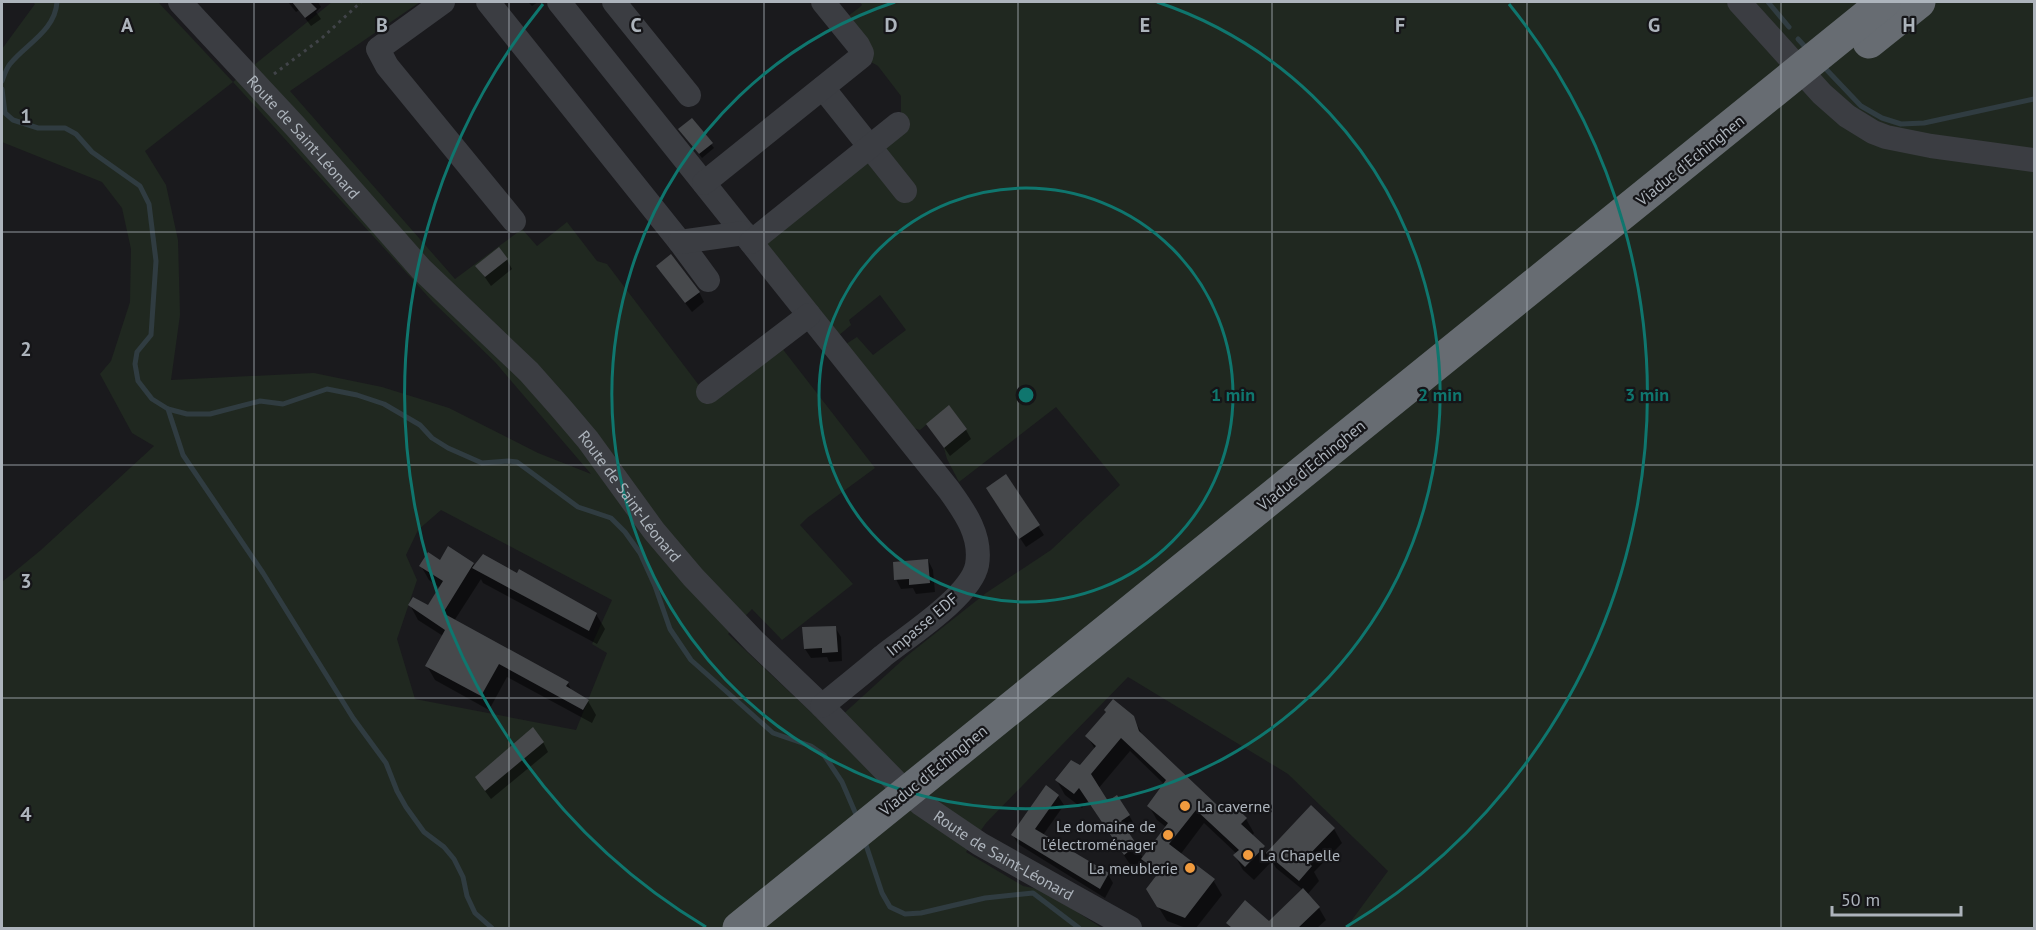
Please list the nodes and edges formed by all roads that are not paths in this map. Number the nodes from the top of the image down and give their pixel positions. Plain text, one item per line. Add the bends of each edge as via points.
1 (180, 2) edge
2 (443, 2) edge
3 (488, 2) edge
4 (559, 2) edge
5 (614, 2) edge
6 (823, 2) edge
7 (1739, 2) edge
8 (1884, 2) edge
9 (1919, 2) edge
10 (823, 88) junction
11 (689, 95) dead end
12 (898, 124) dead end
13 (869, 147) junction
14 (2034, 160) edge
15 (704, 183) junction
16 (905, 191) dead end
17 (513, 222) dead end
18 (747, 237) junction
19 (680, 242) junction
20 (708, 280) dead end
21 (809, 315) junction
22 (708, 392) dead end
23 (822, 706) junction
24 (739, 928) edge
25 (774, 928) edge
26 (1130, 928) edge

1 - 23 street, Route de Saint-Léonard via 421,269 529,372 588,440 693,577
2 - 17 street via 378,49 387,66
3 - 19 street
4 - 15 street, Impasse EDF
5 - 11 street
6 - 10 street via 862,53
7 - 14 street via 1822,94 1873,132 1931,146
8 - 24 highway, Viaduc d'Echinghen, bridge
9 - 25 highway, Viaduc d'Echinghen, bridge
10 - 13 street
10 - 15 street
12 - 13 street
13 - 16 street
13 - 18 street
15 - 18 street, Impasse EDF
18 - 19 street
18 - 21 street, Impasse EDF
19 - 20 street
21 - 22 street
21 - 23 street, Impasse EDF via 950,490 975,532 978,550 977,567 965,588
23 - 26 street, Route de Saint-Léonard via 921,804 980,844

